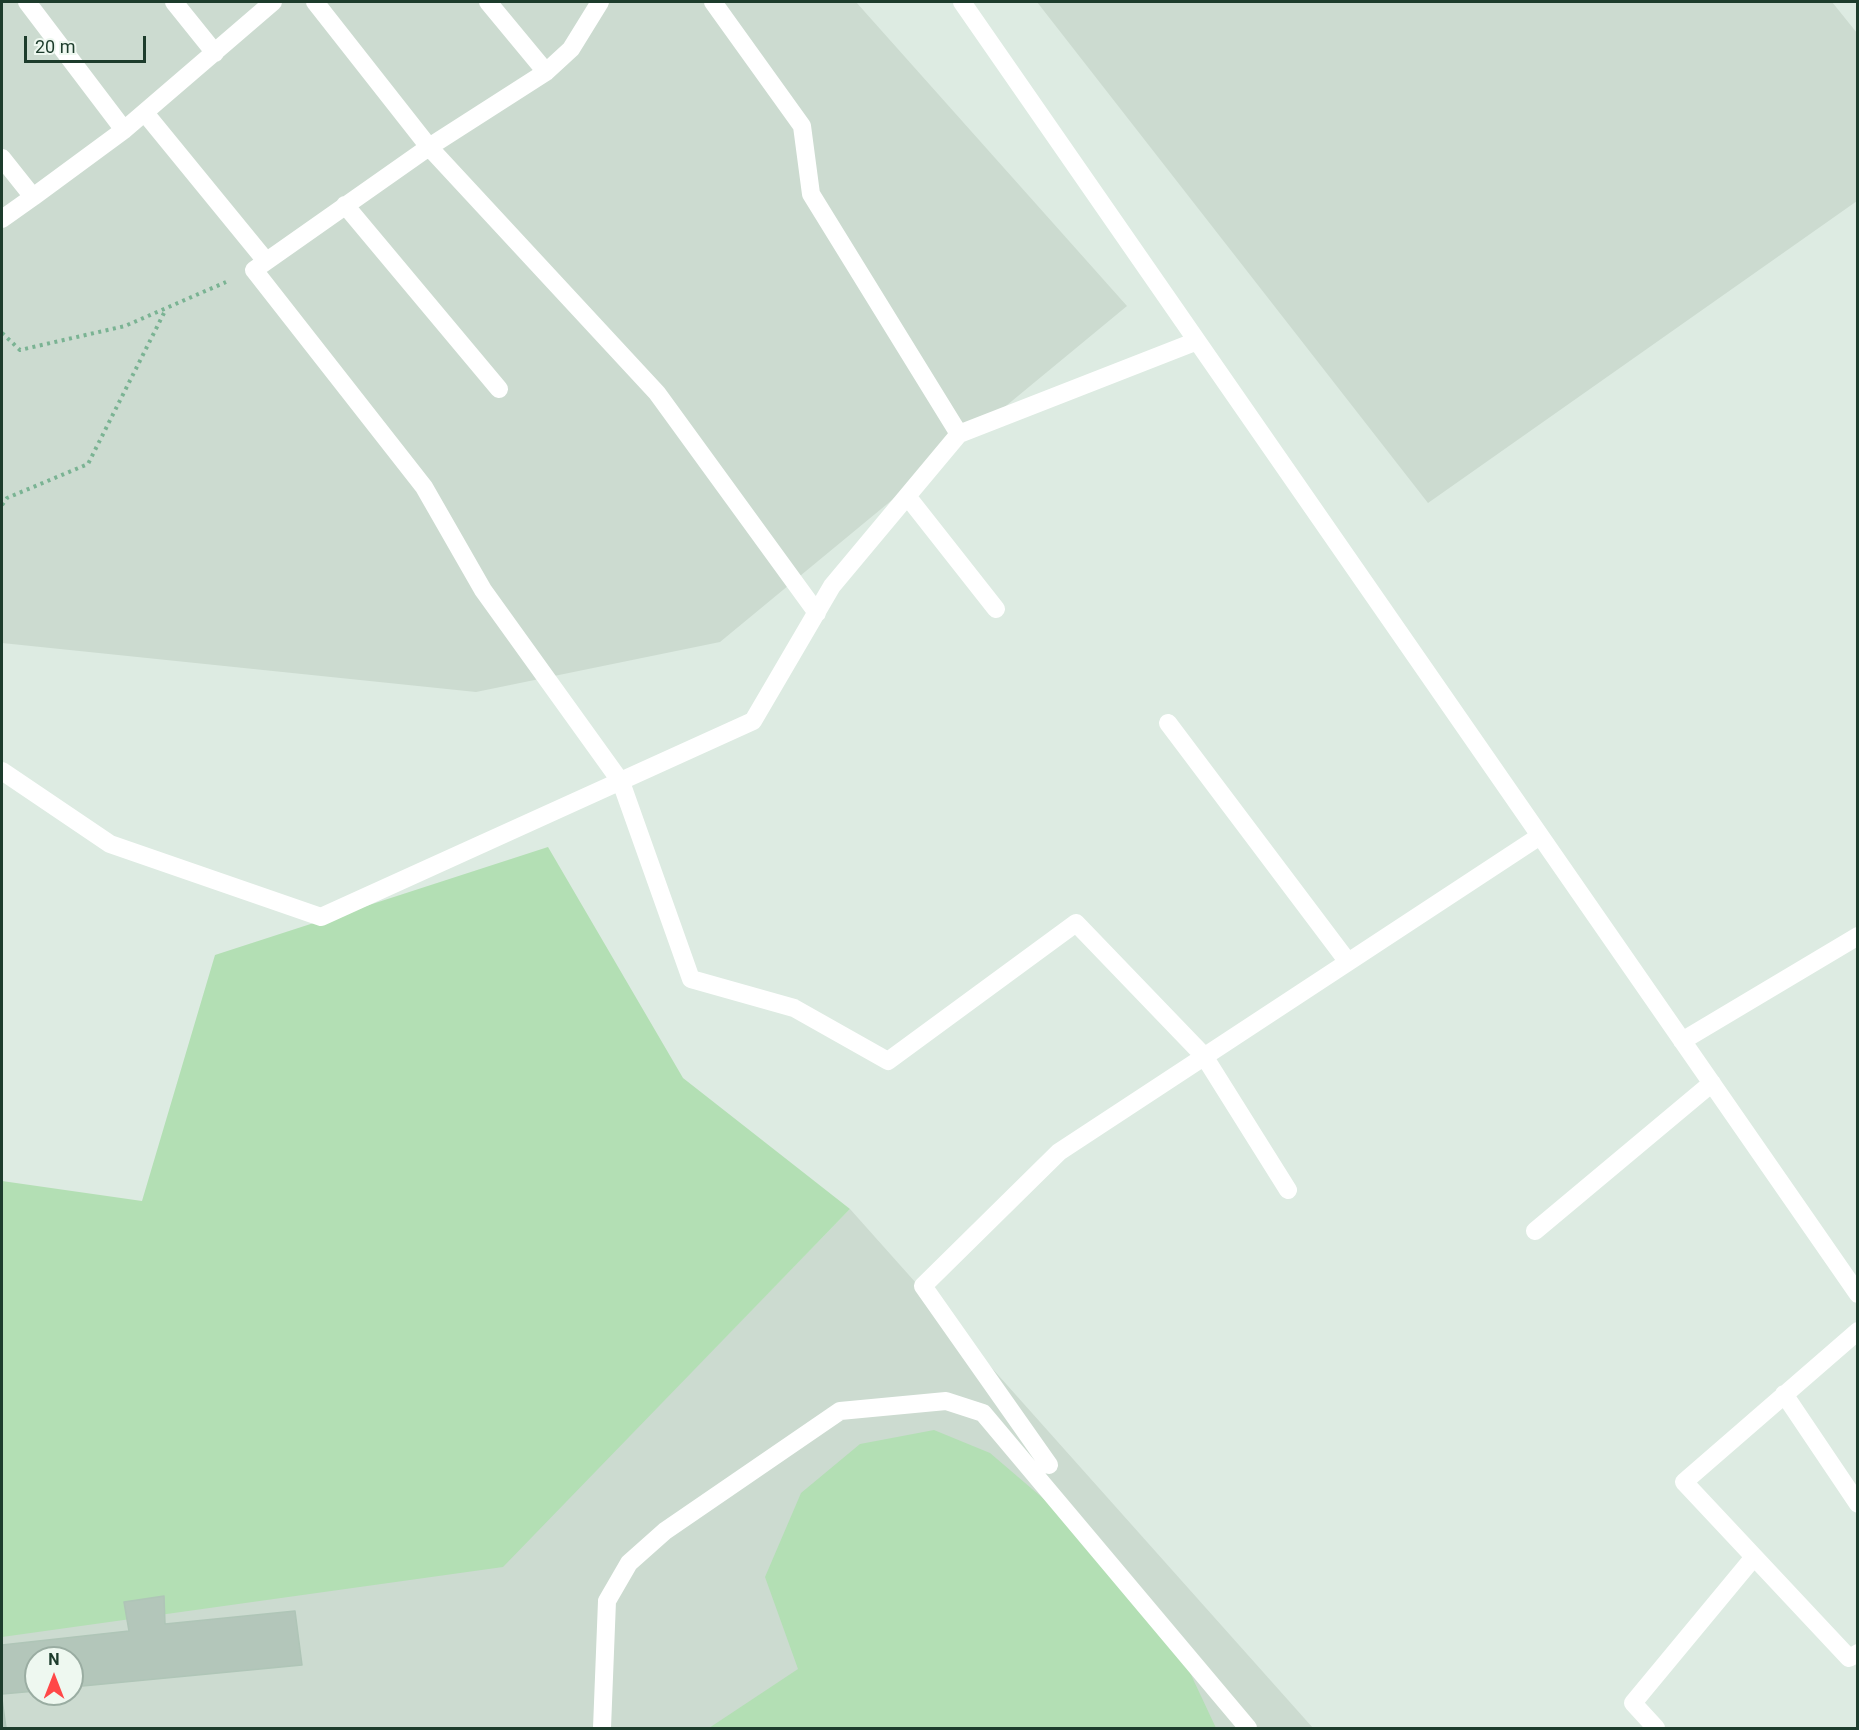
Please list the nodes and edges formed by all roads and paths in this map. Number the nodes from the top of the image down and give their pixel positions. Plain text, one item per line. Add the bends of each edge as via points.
1 (27, 2) edge
2 (174, 2) edge
3 (273, 2) edge
4 (315, 2) edge
5 (488, 2) edge
6 (600, 2) edge
7 (713, 2) edge
8 (962, 2) edge
9 (215, 53) junction
10 (546, 72) junction
11 (145, 113) junction
12 (124, 130) junction
13 (429, 147) junction
14 (2, 158) edge
15 (33, 197) junction
16 (345, 205) junction
17 (2, 219) edge
18 (260, 266) junction
19 (167, 308) junction
20 (2, 333) edge
21 (1197, 341) junction
22 (499, 389) dead end
23 (959, 434) junction
24 (907, 496) junction
25 (2, 505) edge
26 (996, 609) dead end
27 (817, 613) junction
28 (1168, 723) dead end
29 (2, 771) edge
30 (621, 782) junction
31 (1540, 836) junction
32 (1857, 936) edge
33 (1348, 962) junction
34 (1682, 1041) junction
35 (1204, 1056) junction
36 (1712, 1083) junction
37 (1288, 1190) dead end
38 (1534, 1231) dead end
39 (1857, 1294) edge
40 (1857, 1331) edge
41 (1784, 1394) junction
42 (1049, 1465) dead end
43 (1857, 1504) edge
44 (1754, 1557) junction
45 (1857, 1653) edge
46 (602, 1728) edge
47 (1248, 1728) edge
48 (1656, 1728) edge

1 - 12 street
2 - 9 street
3 - 9 street
4 - 13 street
5 - 10 street
6 - 10 street via 571,49
7 - 23 street via 802,126 811,194
8 - 21 street
9 - 11 street
10 - 13 street
11 - 12 street
11 - 18 street
12 - 15 street
13 - 16 street
13 - 27 street via 657,393
14 - 15 street
15 - 17 street
16 - 18 street
16 - 22 street
18 - 19 path
18 - 30 street via 424,487 483,590
19 - 20 path via 125,326 20,350
19 - 25 path via 88,464 7,498
21 - 23 street
21 - 31 street
23 - 24 street
24 - 26 street
24 - 27 street via 832,586
27 - 30 street via 753,721
28 - 33 street
29 - 30 street via 110,844 321,917
30 - 35 street via 691,978 794,1008 888,1061 1076,923
31 - 33 street
31 - 34 street
32 - 34 street
33 - 35 street
34 - 36 street
35 - 37 street
35 - 42 street via 1059,1152 923,1286
36 - 38 street
36 - 39 street
40 - 41 street
41 - 43 street
41 - 44 street via 1684,1482
44 - 45 street via 1849,1658
44 - 48 street via 1633,1704
46 - 47 street via 607,1601 629,1563 665,1531 840,1411 946,1401 983,1413

